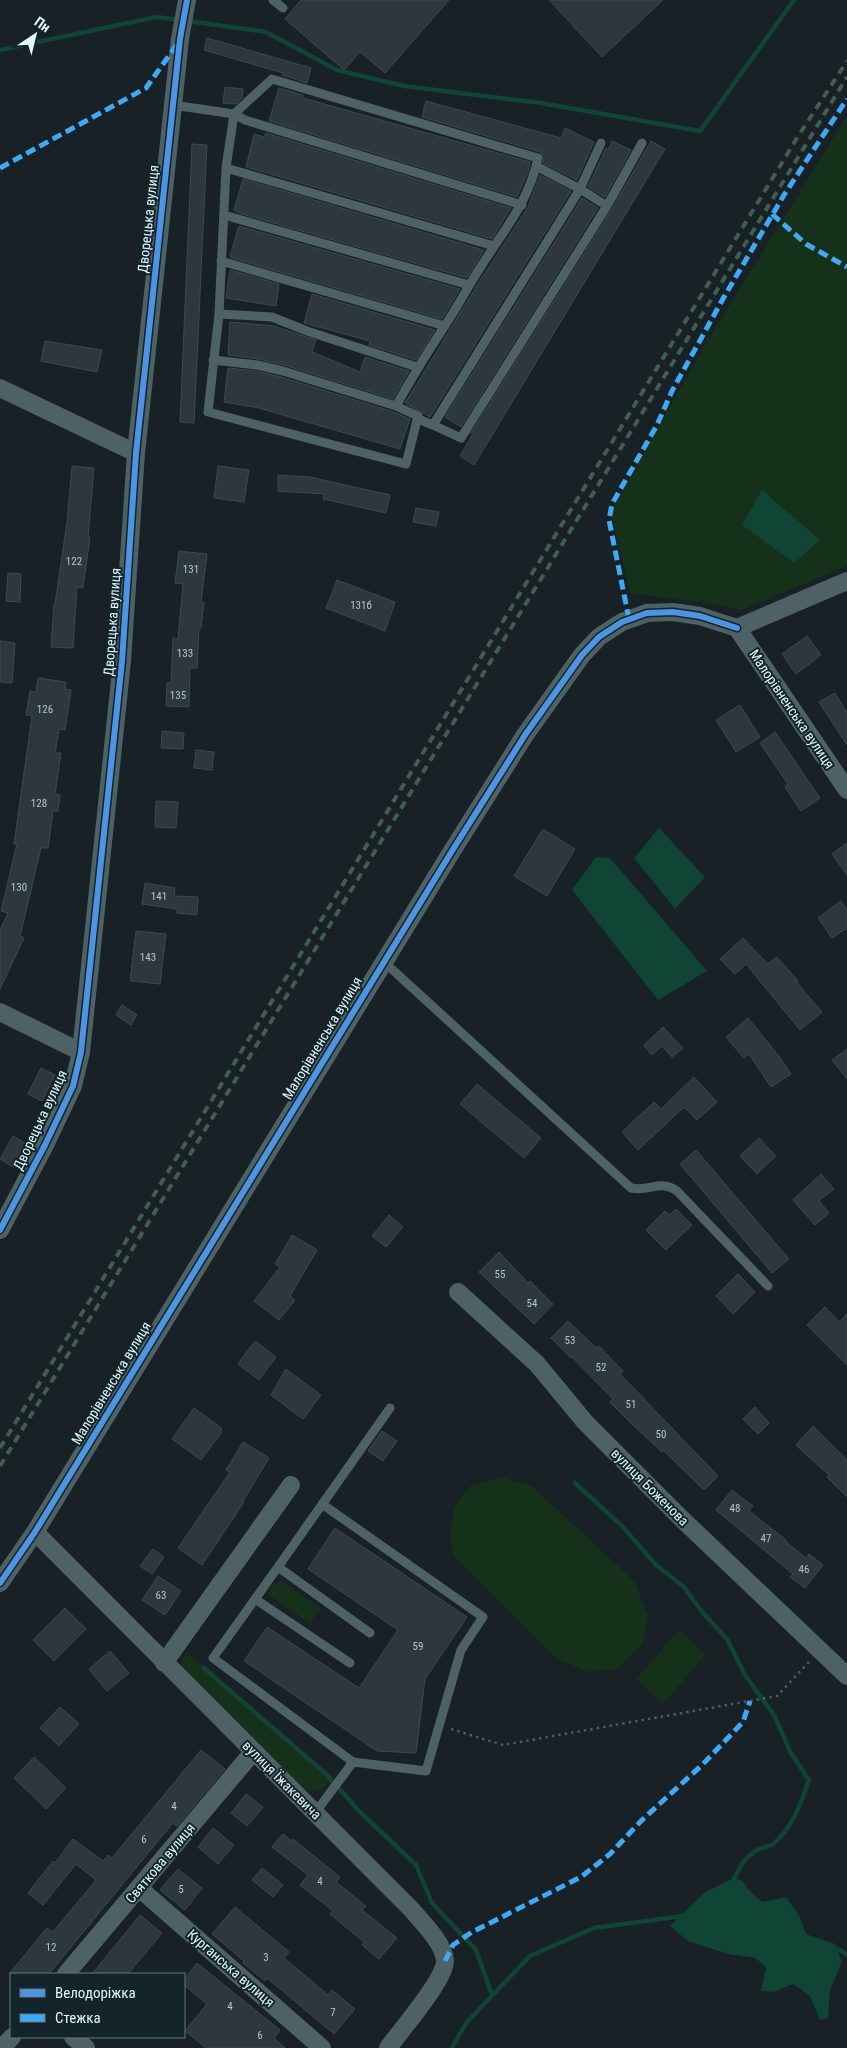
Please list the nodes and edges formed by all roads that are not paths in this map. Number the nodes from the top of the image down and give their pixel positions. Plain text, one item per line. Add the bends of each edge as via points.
1 (187, 0) edge
2 (273, 0) edge
3 (283, 8) dead end
4 (173, 105) junction
5 (234, 114) junction
6 (601, 143) dead end
7 (642, 143) dead end
8 (536, 166) junction
9 (226, 168) junction
10 (580, 189) junction
11 (522, 205) junction
12 (607, 206) junction
13 (224, 215) junction
14 (494, 246) junction
15 (221, 261) junction
16 (469, 285) junction
17 (219, 314) junction
18 (445, 326) junction
19 (213, 360) junction
20 (418, 366) junction
21 (0, 388) edge
22 (396, 406) junction
23 (418, 419) junction
24 (433, 425) junction
25 (136, 453) junction
26 (847, 581) edge
27 (737, 628) junction
28 (847, 790) edge
29 (383, 961) junction
30 (0, 1012) edge
31 (81, 1052) junction
32 (0, 1230) edge
33 (768, 1286) dead end
34 (458, 1292) dead end
35 (390, 1408) dead end
36 (291, 1484) dead end
37 (322, 1504) junction
38 (35, 1532) junction
39 (278, 1567) junction
40 (0, 1583) edge
41 (255, 1599) junction
42 (370, 1632) dead end
43 (164, 1663) junction
44 (350, 1663) dead end
45 (847, 1676) edge
46 (253, 1752) junction
47 (353, 1762) junction
48 (315, 1813) junction
49 (139, 1888) junction
50 (67, 1973) edge
51 (11, 2038) edge
52 (74, 2038) edge
53 (2, 2048) edge
54 (86, 2048) edge
55 (322, 2048) edge
56 (388, 2048) edge

1 - 4 street, Дворецька вулиця
2 - 3 lane
4 - 5 lane
4 - 25 street, Дворецька вулиця
5 - 8 lane via 272,79 538,158
5 - 9 lane
5 - 11 lane
6 - 10 lane
7 - 12 lane
8 - 10 lane
8 - 11 lane
9 - 13 lane
9 - 14 lane
10 - 12 lane
10 - 24 lane
11 - 14 lane
12 - 24 lane via 461,438
13 - 15 lane
13 - 16 lane
14 - 16 lane
15 - 17 lane
15 - 18 lane
16 - 18 lane
17 - 19 lane
17 - 20 lane via 272,317
18 - 20 lane
19 - 22 lane via 257,365
19 - 23 lane via 208,412 406,464
20 - 22 lane
21 - 25 street
22 - 23 lane via 418,416
23 - 24 lane
25 - 31 street, Дворецька вулиця via 122,661
26 - 27 street
27 - 28 street, Малорівненська вулиця
27 - 29 street, Малорівненська вулиця via 700,616 673,612 647,614 622,622 599,636 525,735
29 - 33 lane via 631,1188 642,1190 661,1184 676,1191
29 - 38 street, Малорівненська вулиця
30 - 31 street
31 - 32 street, Дворецька вулиця via 69,1094
34 - 45 street, вулиця Боженова via 537,1364 585,1422
35 - 37 lane
36 - 43 street
37 - 39 lane
37 - 47 lane via 483,1617 461,1650 426,1771
38 - 40 street, Малорівненська вулиця
38 - 43 street, вулиця Їжакевича
39 - 41 lane
39 - 42 lane
41 - 44 lane
41 - 47 lane via 213,1658
43 - 46 street, вулиця Їжакевича
46 - 48 street, вулиця Їжакевича
46 - 49 street, Святкова вулиця
47 - 48 lane
48 - 56 street, вулиця Їжакевича via 411,1910 438,1942 445,1961 439,1980
49 - 50 street, Святкова вулиця
49 - 55 street, Курганська вулиця
51 - 53 street
52 - 54 street

